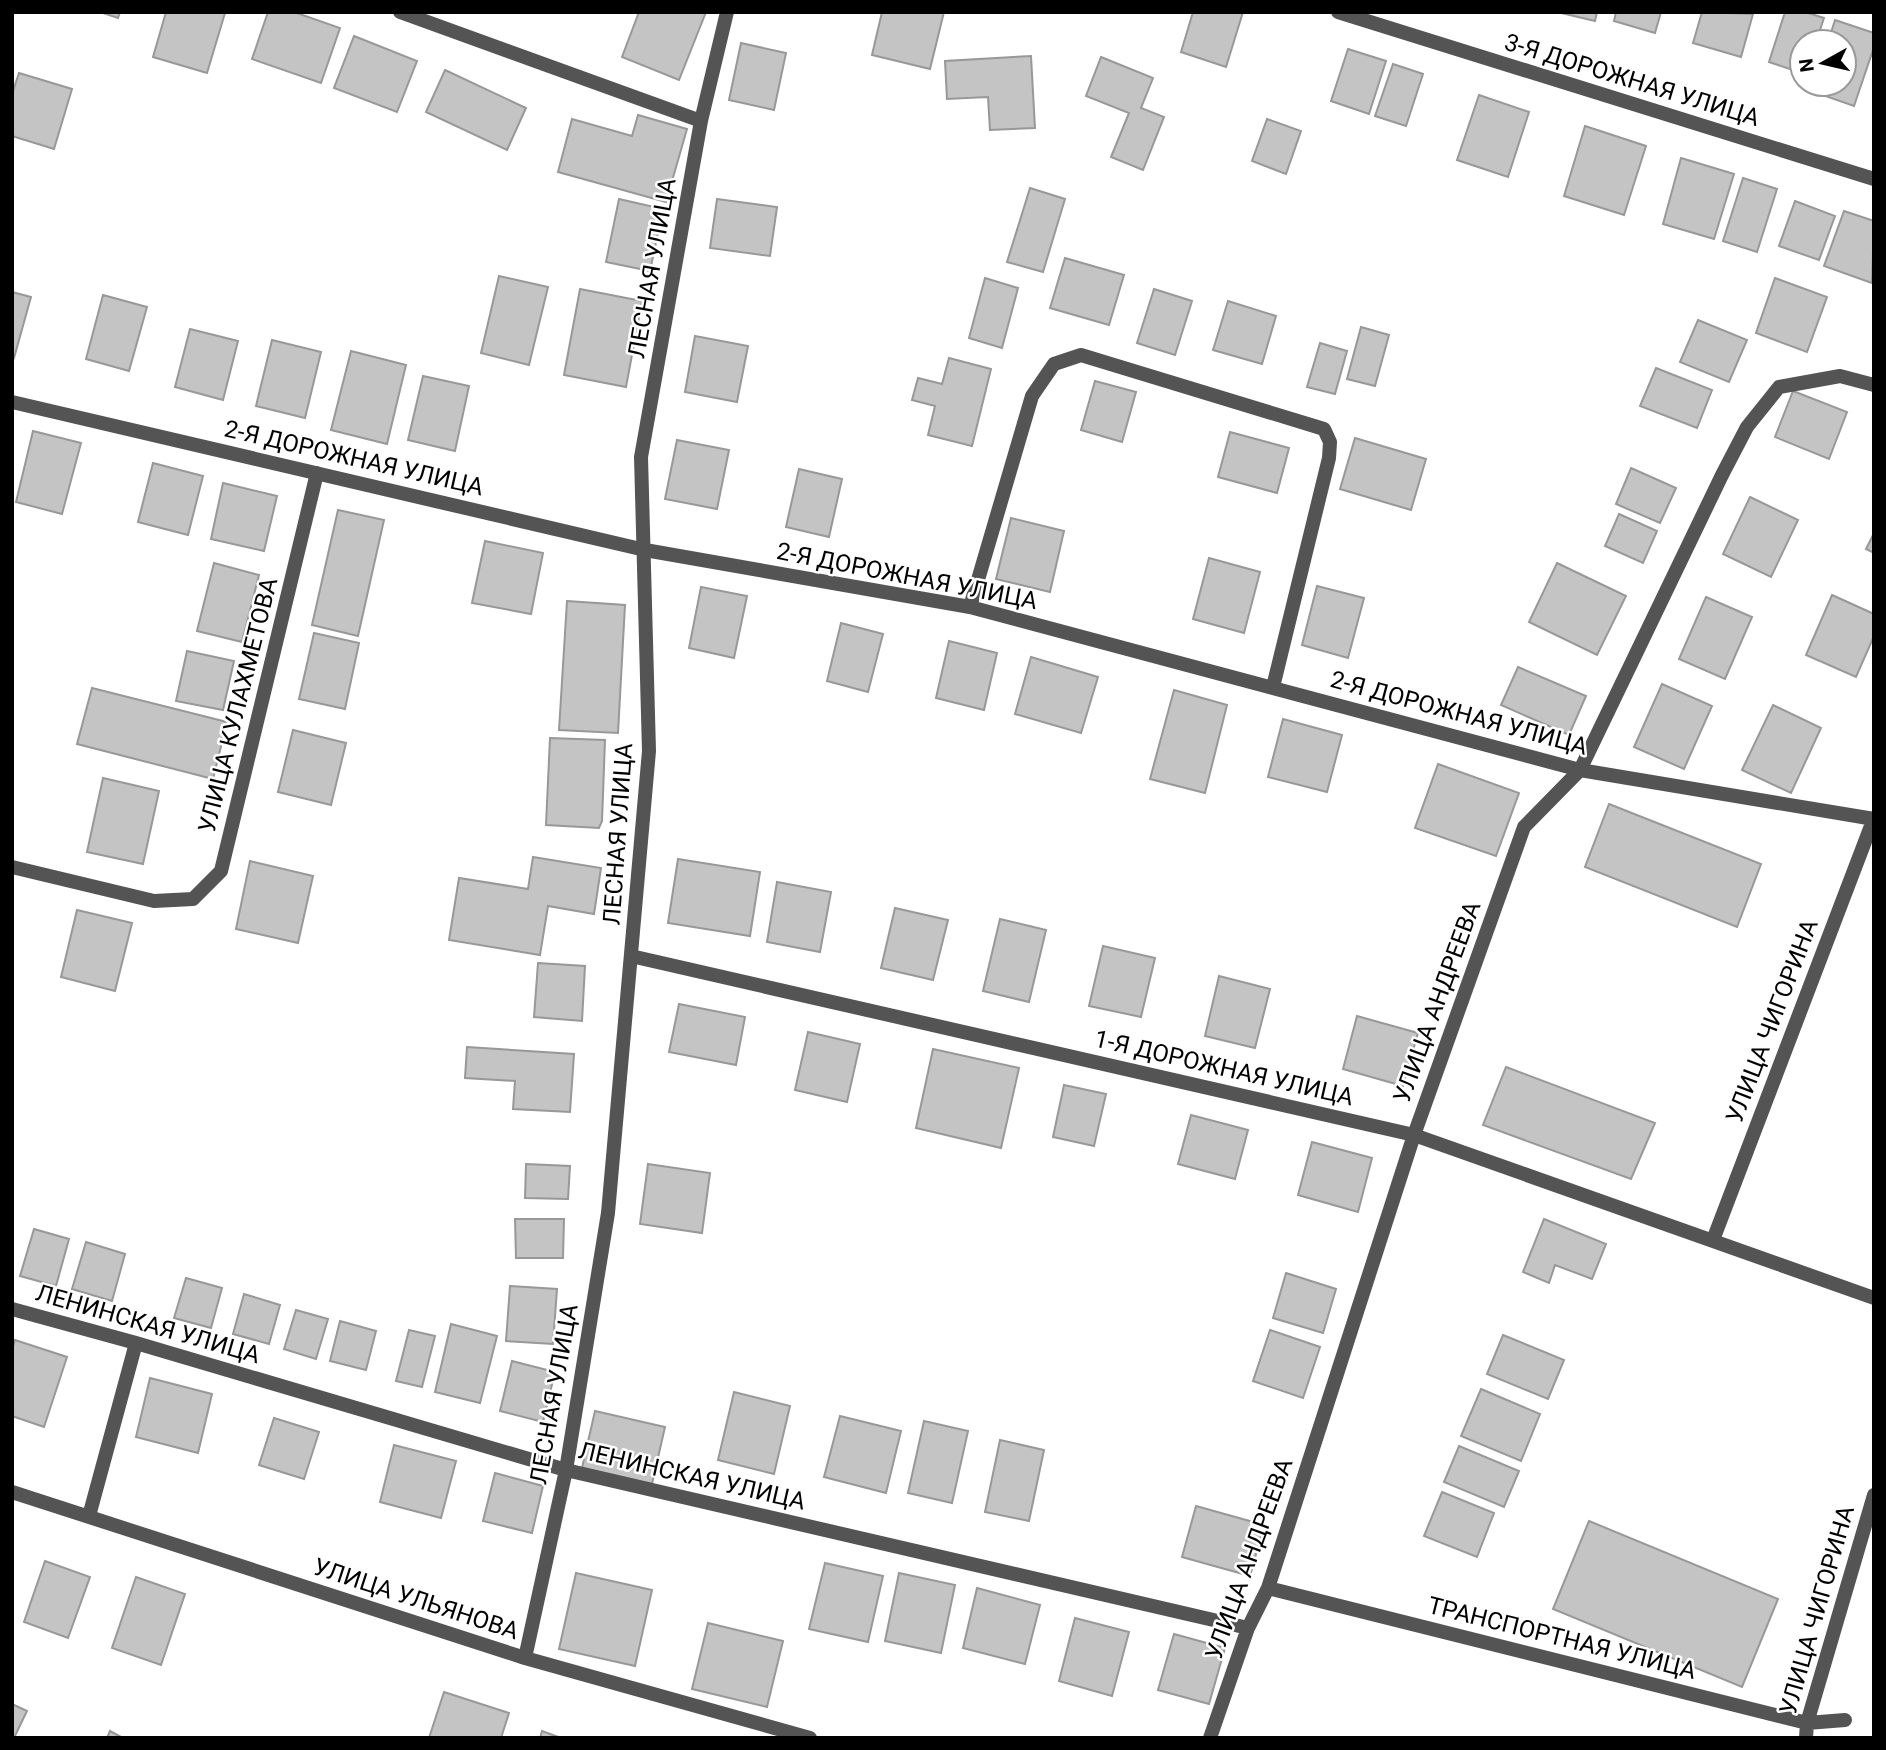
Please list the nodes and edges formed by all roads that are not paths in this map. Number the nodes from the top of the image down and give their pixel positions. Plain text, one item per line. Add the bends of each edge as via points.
1 (400, 12) edge
2 (727, 12) edge
3 (1338, 12) edge
4 (701, 121) junction
5 (1874, 178) edge
6 (1874, 385) edge
7 (12, 402) edge
8 (317, 473) junction
9 (645, 550) junction
10 (970, 607) junction
11 (1273, 687) junction
12 (1580, 770) junction
13 (1874, 819) edge
14 (12, 867) edge
15 (631, 956) junction
16 (1414, 1135) junction
17 (1713, 1240) junction
18 (1874, 1297) edge
19 (12, 1310) edge
20 (136, 1343) junction
21 (566, 1470) junction
22 (12, 1492) edge
23 (1874, 1495) edge
24 (89, 1516) junction
25 (1268, 1588) junction
26 (1248, 1628) junction
27 (524, 1658) junction
28 (1845, 1720) dead end
29 (1808, 1723) junction
30 (810, 1738) edge
31 (1210, 1738) edge
32 (1805, 1738) edge

1 - 4 street
2 - 4 street, ЛЕСНАЯ УЛИЦА
3 - 5 street, 3-Я ДОРОЖНАЯ УЛИЦА
4 - 9 street, ЛЕСНАЯ УЛИЦА via 641,457
6 - 12 street, УЛИЦА АНДРЕЕВА via 1840,376 1779,387 1747,427
7 - 8 street, 2-Я ДОРОЖНАЯ УЛИЦА
8 - 9 street, 2-Я ДОРОЖНАЯ УЛИЦА
8 - 14 street, УЛИЦА КУЛАХМЕТОВА via 221,871 193,899 154,901
9 - 10 street, 2-Я ДОРОЖНАЯ УЛИЦА
9 - 15 street, ЛЕСНАЯ УЛИЦА via 649,751
10 - 11 street, 2-Я ДОРОЖНАЯ УЛИЦА
10 - 11 street via 1032,396 1054,364 1082,355 1324,429 1330,442 1329,458
11 - 12 street, 2-Я ДОРОЖНАЯ УЛИЦА
12 - 13 street, 2-Я ДОРОЖНАЯ УЛИЦА
12 - 16 street, УЛИЦА АНДРЕЕВА via 1524,827
13 - 17 street, УЛИЦА ЧИГОРИНА
15 - 16 street, 1-Я ДОРОЖНАЯ УЛИЦА
15 - 21 street, ЛЕСНАЯ УЛИЦА via 608,1213
16 - 17 street, 1-Я ДОРОЖНАЯ УЛИЦА
16 - 25 street, УЛИЦА АНДРЕЕВА
17 - 18 street, 1-Я ДОРОЖНАЯ УЛИЦА
19 - 20 street, ЛЕНИНСКАЯ УЛИЦА
20 - 21 street, ЛЕНИНСКАЯ УЛИЦА
20 - 24 street
21 - 26 street, ЛЕНИНСКАЯ УЛИЦА
21 - 27 street, ЛЕСНАЯ УЛИЦА
22 - 24 street, УЛИЦА УЛЬЯНОВА
23 - 29 street, УЛИЦА ЧИГОРИНА
24 - 27 street, УЛИЦА УЛЬЯНОВА
25 - 26 street, УЛИЦА АНДРЕЕВА
25 - 29 street, ТРАНСПОРТНАЯ УЛИЦА
26 - 31 street, УЛИЦА АНДРЕЕВА
27 - 30 street, УЛИЦА УЛЬЯНОВА
28 - 29 street, ТРАНСПОРТНАЯ УЛИЦА
29 - 32 street, УЛИЦА ЧИГОРИНА

